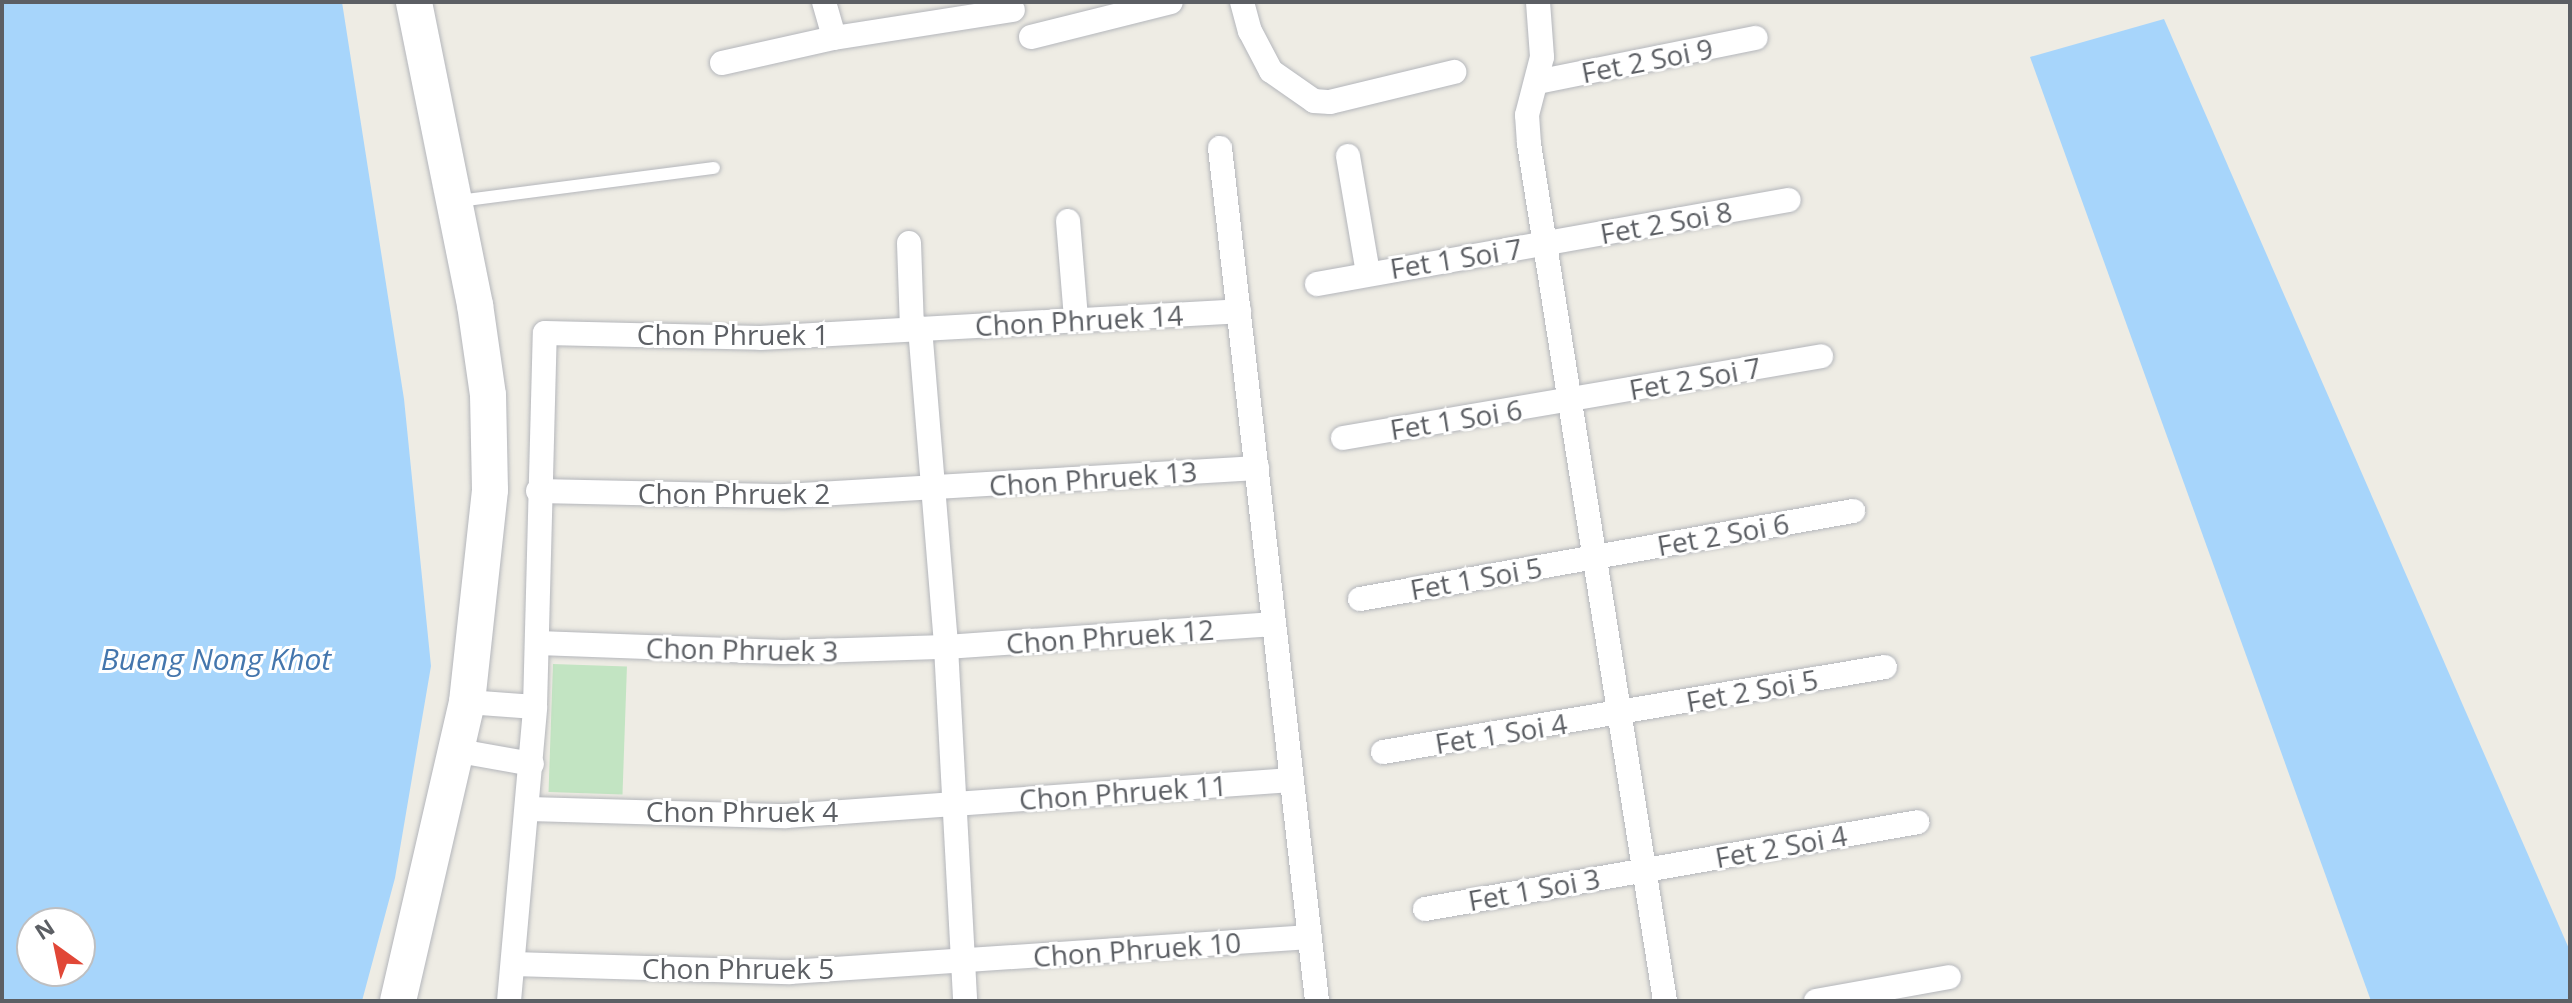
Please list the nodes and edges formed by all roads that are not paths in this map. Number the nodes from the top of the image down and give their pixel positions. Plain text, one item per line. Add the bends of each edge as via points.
1 (414, 2) edge
2 (824, 2) edge
3 (1171, 2) edge
4 (1242, 2) edge
5 (1538, 2) edge
6 (1013, 10) dead end
7 (1031, 37) dead end
8 (834, 38) junction
9 (1756, 38) dead end
10 (722, 63) dead end
11 (1454, 72) dead end
12 (1537, 82) junction
13 (1220, 148) dead end
14 (1348, 156) dead end
15 (714, 168) dead end
16 (1789, 200) dead end
17 (452, 202) junction
18 (1068, 221) dead end
19 (909, 243) dead end
20 (1543, 244) junction
21 (1368, 273) junction
22 (1317, 284) dead end
23 (1239, 311) junction
24 (1076, 319) junction
25 (916, 328) junction
26 (1821, 356) dead end
27 (1568, 400) junction
28 (1343, 438) dead end
29 (1257, 468) junction
30 (930, 489) junction
31 (538, 491) junction
32 (1853, 511) dead end
33 (1593, 557) junction
34 (1360, 599) dead end
35 (1274, 624) junction
36 (538, 643) junction
37 (946, 647) junction
38 (1885, 667) dead end
39 (467, 702) junction
40 (535, 707) junction
41 (1619, 714) junction
42 (459, 751) junction
43 (1383, 752) dead end
44 (532, 764) junction
45 (1292, 780) junction
46 (955, 804) junction
47 (529, 809) junction
48 (1917, 822) dead end
49 (1644, 870) junction
50 (1425, 909) dead end
51 (1310, 937) junction
52 (964, 960) junction
53 (513, 964) junction
54 (1949, 977) dead end
55 (398, 1001) edge
56 (509, 1001) edge
57 (965, 1001) edge
58 (1317, 1001) edge
59 (1665, 1001) edge
60 (1816, 1001) edge

1 - 17 street
2 - 8 street
3 - 7 street
4 - 11 street via 1271,71 1314,101 1330,102
5 - 12 street via 1543,43
6 - 8 street
8 - 10 street
9 - 12 street, Fet 2 Soi 9
12 - 20 street via 1527,122
13 - 23 street
14 - 21 street, Fet 1 Soi 7
15 - 17 lane
16 - 20 street, Fet 2 Soi 8
17 - 39 street via 488,395 486,558
18 - 24 street
19 - 25 street
20 - 21 street, Fet 1 Soi 7
20 - 27 street
21 - 22 street, Fet 1 Soi 7
23 - 24 street, Chon Phruek 14
23 - 29 street
24 - 25 street, Chon Phruek 14
25 - 30 street
25 - 31 street, Chon Phruek 1 via 760,338 545,333
26 - 27 street, Fet 2 Soi 7
27 - 28 street, Fet 1 Soi 6
27 - 33 street
29 - 30 street, Chon Phruek 13
29 - 35 street
30 - 31 street, Chon Phruek 2 via 785,496
30 - 37 street
31 - 36 street
32 - 33 street, Fet 2 Soi 6
33 - 34 street, Fet 1 Soi 5
33 - 41 street
35 - 37 street, Chon Phruek 12
35 - 45 street
36 - 37 street, Chon Phruek 3 via 783,652
36 - 40 street
37 - 46 street
38 - 41 street, Fet 2 Soi 5
39 - 40 street
39 - 42 street
40 - 44 street
41 - 43 street, Fet 1 Soi 4
41 - 49 street
42 - 44 street
42 - 55 street
44 - 47 street
45 - 46 street, Chon Phruek 11
45 - 51 street
46 - 47 street, Chon Phruek 4 via 786,816
46 - 52 street
47 - 53 street
48 - 49 street, Fet 2 Soi 4
49 - 50 street, Fet 1 Soi 3
49 - 59 street
51 - 52 street, Chon Phruek 10
51 - 58 street
52 - 53 street, Chon Phruek 5 via 790,972
52 - 57 street
53 - 56 street
54 - 60 street

